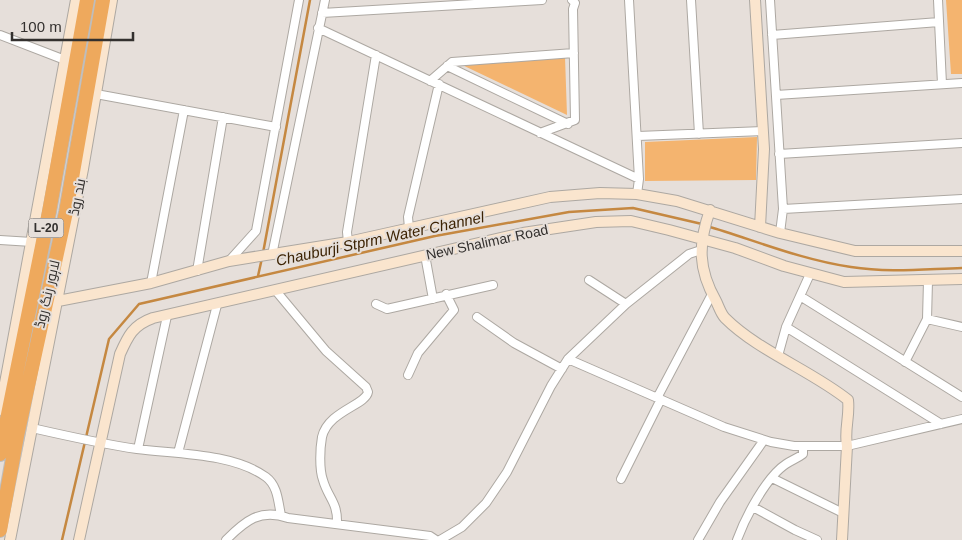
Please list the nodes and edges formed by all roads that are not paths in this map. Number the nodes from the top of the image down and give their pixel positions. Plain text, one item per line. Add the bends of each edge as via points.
1 (76, 0) edge
2 (86, 0) edge
3 (102, 0) edge
4 (112, 0) edge
5 (299, 0) edge
6 (325, 0) edge
7 (542, 0) edge
8 (629, 0) edge
9 (691, 0) edge
10 (755, 0) edge
11 (770, 0) edge
12 (938, 0) edge
13 (576, 1) edge
14 (322, 13) junction
15 (939, 22) junction
16 (318, 28) junction
17 (0, 35) edge
18 (772, 35) junction
19 (574, 53) junction
20 (376, 55) junction
21 (65, 60) junction
22 (447, 66) junction
23 (430, 80) junction
24 (962, 83) edge
25 (438, 84) junction
26 (942, 84) junction
27 (96, 94) junction
28 (776, 95) junction
29 (184, 110) junction
30 (223, 117) junction
31 (568, 124) junction
32 (276, 127) junction
33 (763, 131) junction
34 (540, 133) junction
35 (699, 134) junction
36 (638, 136) junction
37 (962, 142) edge
38 (780, 154) junction
39 (639, 179) junction
40 (638, 194) junction
41 (962, 199) edge
42 (783, 209) junction
43 (709, 214) junction
44 (760, 227) junction
45 (409, 228) junction
46 (780, 234) junction
47 (702, 237) junction
48 (0, 240) edge
49 (32, 242) junction
50 (348, 242) junction
51 (701, 250) junction
52 (962, 250) edge
53 (270, 255) junction
54 (425, 255) junction
55 (229, 261) junction
56 (197, 272) junction
57 (810, 274) junction
58 (962, 279) edge
59 (589, 280) dead end
60 (928, 281) junction
61 (151, 283) junction
62 (493, 285) dead end
63 (276, 291) junction
64 (446, 294) junction
65 (712, 294) junction
66 (800, 296) junction
67 (433, 299) junction
68 (58, 301) junction
69 (376, 304) dead end
70 (626, 304) junction
71 (217, 305) junction
72 (167, 316) junction
73 (478, 317) dead end
74 (962, 318) edge
75 (927, 319) junction
76 (786, 327) junction
77 (961, 327) edge
78 (778, 356) junction
79 (568, 359) junction
80 (905, 362) junction
81 (562, 369) junction
82 (408, 375) dead end
83 (962, 397) edge
84 (659, 398) junction
85 (0, 410) edge
86 (962, 419) edge
87 (941, 424) junction
88 (32, 428) junction
89 (764, 440) junction
90 (100, 443) junction
91 (803, 446) junction
92 (847, 446) junction
93 (138, 449) junction
94 (178, 453) junction
95 (0, 454) edge
96 (772, 478) junction
97 (620, 479) dead end
98 (753, 507) junction
99 (843, 513) junction
100 (281, 515) junction
101 (336, 524) junction
102 (0, 530) edge
103 (10, 540) edge
104 (79, 540) edge
105 (226, 540) edge
106 (436, 540) edge
107 (440, 540) edge
108 (698, 540) edge
109 (737, 540) edge
110 (817, 540) edge
111 (842, 540) edge

1 - 21 street
2 - 95 highway, لاہور رنگ روڈ / L-20 via 49,212
3 - 102 highway, لاہور رنگ روڈ / L-20 via 66,212
4 - 27 street, بند روڈ
5 - 32 street
6 - 14 street
7 - 14 street
8 - 36 street
9 - 35 street
10 - 33 street
11 - 18 street
12 - 15 street
13 - 19 street via 573,9
14 - 16 street
15 - 18 street
15 - 26 street
16 - 20 street
16 - 53 street
17 - 21 street
18 - 28 street
19 - 22 street via 452,62
19 - 31 street via 575,120
20 - 23 street
20 - 50 street
21 - 49 street
22 - 23 street
22 - 31 street
23 - 25 street
24 - 26 street
25 - 34 street
25 - 45 street via 408,218
26 - 28 street
27 - 29 street
27 - 68 street, بند روڈ
28 - 38 street
29 - 30 street
29 - 61 street
30 - 32 street
30 - 56 street
31 - 34 street
32 - 55 street via 256,232
33 - 35 street
33 - 44 street
34 - 39 street
35 - 36 street
36 - 39 street
37 - 38 street
38 - 42 street
39 - 40 street
40 - 43 street via 677,200
40 - 45 street via 568,194
41 - 42 street
42 - 46 street
43 - 44 street
43 - 47 street
44 - 46 street
45 - 50 street
46 - 52 street via 855,250
47 - 51 street
47 - 54 street, New Shalimar Road via 631,222 596,222 523,233
47 - 57 street, New Shalimar Road
48 - 49 street
49 - 85 street
50 - 53 street
51 - 65 street via 701,263
51 - 70 street via 689,254
53 - 55 street
54 - 63 street, New Shalimar Road
54 - 67 street
55 - 56 street
56 - 61 street
57 - 60 street, New Shalimar Road via 850,283
57 - 66 street
58 - 60 street, New Shalimar Road
59 - 70 street
60 - 75 street
61 - 68 street
62 - 64 street
63 - 71 street, New Shalimar Road
63 - 101 street via 326,351 368,392 364,399 327,423 322,437 323,480 338,511
64 - 67 street
64 - 82 street via 454,310 418,353
65 - 78 street via 724,317
65 - 84 street
66 - 76 street
66 - 80 street
67 - 69 street via 387,310
68 - 88 street, بند روڈ
70 - 79 street
71 - 72 street, New Shalimar Road
71 - 94 street
72 - 90 street, New Shalimar Road via 140,323 129,333 120,354
72 - 93 street
73 - 81 street via 514,343
74 - 77 street
75 - 77 street
75 - 80 street
76 - 78 street
76 - 87 street
78 - 92 street via 848,400 844,431
79 - 81 street
79 - 84 street
80 - 83 street
81 - 107 street via 507,472 486,503 462,527
84 - 89 street via 724,427
84 - 97 street
86 - 87 street
87 - 92 street
88 - 90 street
88 - 103 street, بند روڈ
89 - 91 street
89 - 108 street via 720,502
90 - 93 street
90 - 104 street, New Shalimar Road
91 - 92 street
91 - 96 street via 803,454
92 - 99 street
93 - 94 street
94 - 100 street via 244,466 266,477 276,490
96 - 98 street
96 - 99 street
98 - 109 street
98 - 110 street
99 - 111 street
100 - 101 street
100 - 105 street via 259,514
101 - 106 street via 421,534

